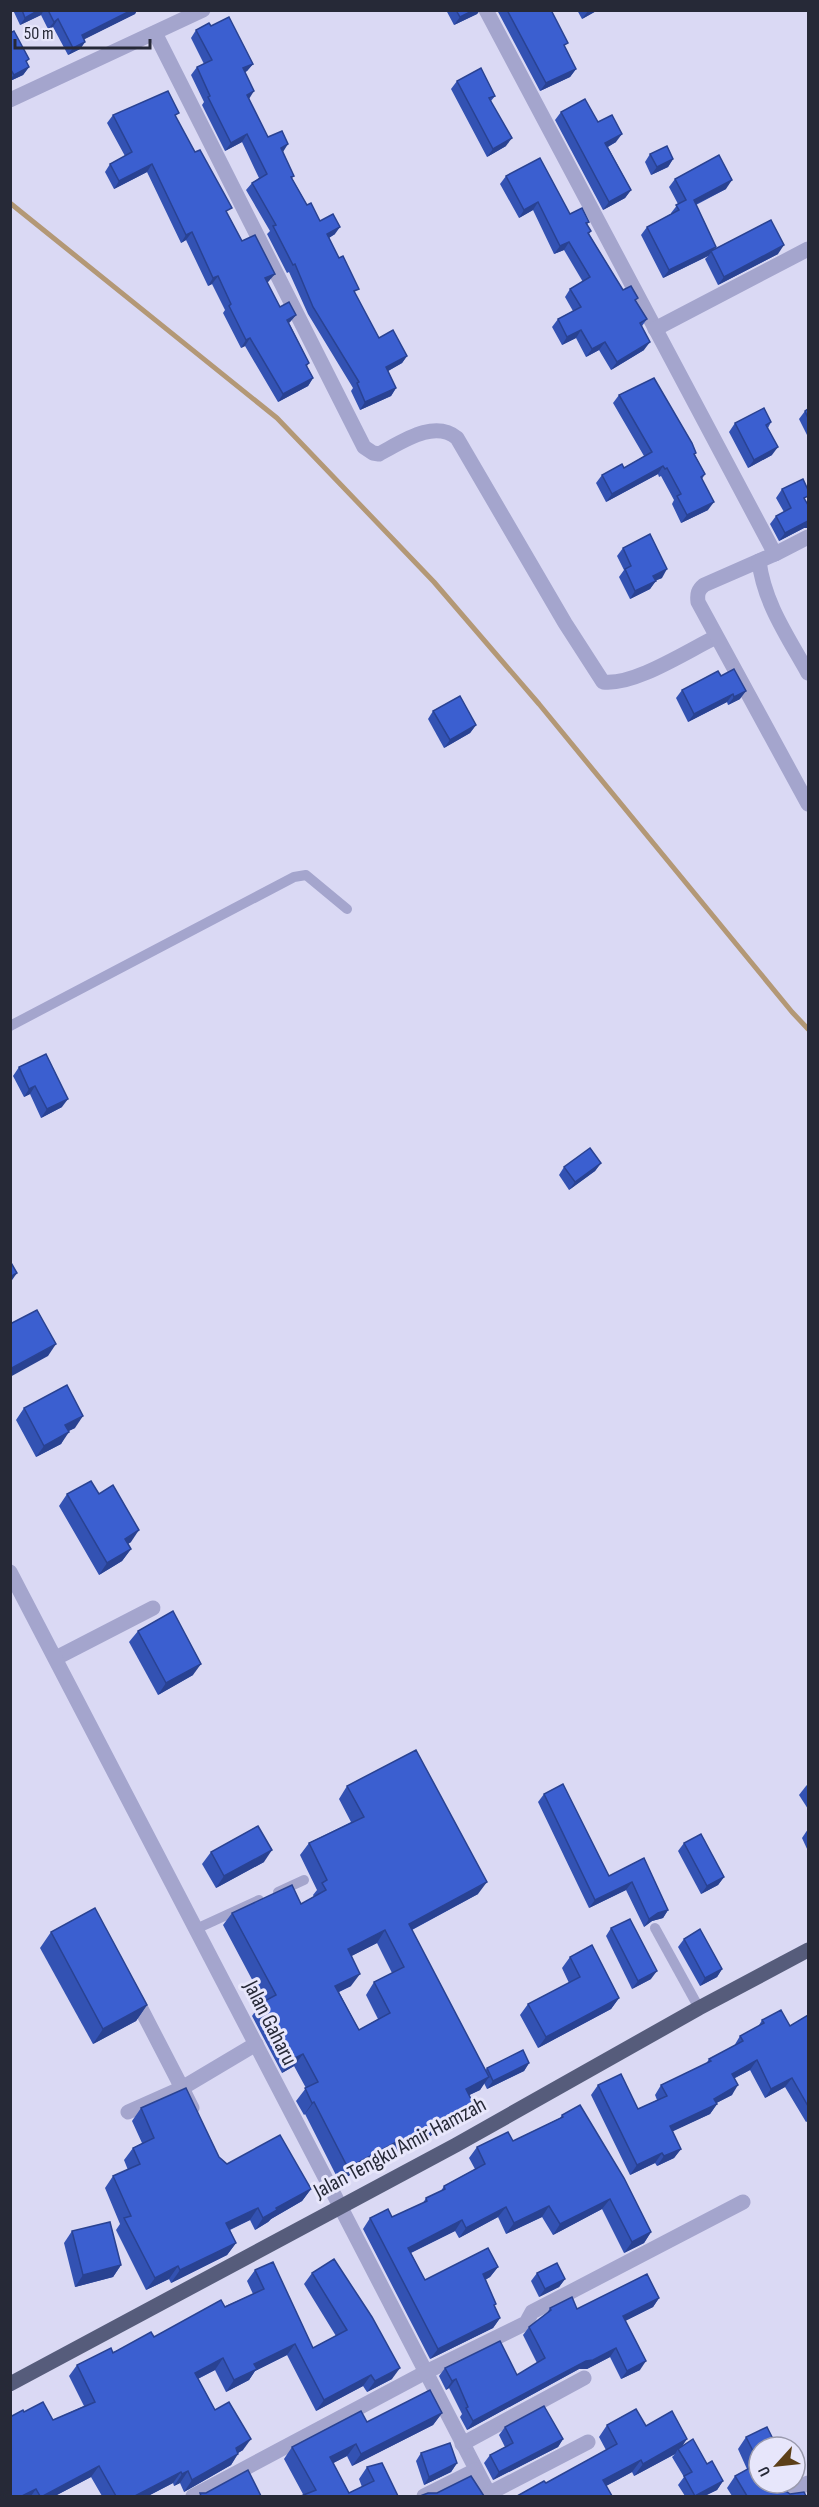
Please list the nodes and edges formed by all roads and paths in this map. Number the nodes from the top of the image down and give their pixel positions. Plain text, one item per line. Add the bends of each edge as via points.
1 (203, 10) edge
2 (486, 10) edge
3 (155, 33) junction
4 (10, 100) edge
5 (808, 249) edge
6 (656, 329) junction
7 (808, 537) edge
8 (775, 554) junction
9 (759, 561) junction
10 (716, 637) junction
11 (808, 673) edge
12 (808, 804) edge
13 (347, 909) dead end
14 (10, 1026) edge
15 (10, 1572) edge
16 (153, 1608) dead end
17 (56, 1658) junction
18 (304, 1880) dead end
19 (655, 1928) dead end
20 (196, 1929) junction
21 (808, 1950) edge
22 (137, 2001) edge
23 (699, 2008) junction
24 (255, 2044) junction
25 (182, 2088) junction
26 (128, 2112) dead end
27 (196, 2117) edge
28 (743, 2202) dead end
29 (340, 2206) junction
30 (426, 2372) junction
31 (584, 2378) dead end
32 (10, 2384) edge
33 (588, 2442) dead end
34 (462, 2444) junction
35 (476, 2470) junction
36 (808, 2483) edge
37 (489, 2495) edge
38 (193, 2496) edge
39 (424, 2496) edge
40 (783, 2496) edge

1 - 3 street
2 - 6 street
3 - 4 street
3 - 10 street via 364,447 380,454 425,432 441,430 457,438 603,682 614,684 647,672
5 - 6 street
6 - 8 street
7 - 8 street
8 - 9 street
9 - 10 street via 699,589 698,602
9 - 11 street via 767,598
10 - 12 street
13 - 14 lane via 306,875 294,877
15 - 17 street, Jalan Gaharu
16 - 17 street
17 - 20 street, Jalan Gaharu
18 - 20 lane
19 - 23 lane
20 - 24 street, Jalan Gaharu
21 - 23 main road, Jalan Tengku Amir Hamzah
22 - 25 street
23 - 29 main road, Jalan Tengku Amir Hamzah
24 - 25 street
24 - 29 street, Jalan Gaharu
25 - 26 street
25 - 27 street
28 - 30 street via 532,2313 526,2323
29 - 30 street, Jalan Gaharu
29 - 32 main road, Jalan Tengku Amir Hamzah
30 - 34 street, Jalan Gaharu
30 - 38 street
31 - 34 street
33 - 37 street
34 - 35 street, Jalan Gaharu
35 - 37 street, Jalan Gaharu
35 - 39 street
36 - 40 street

